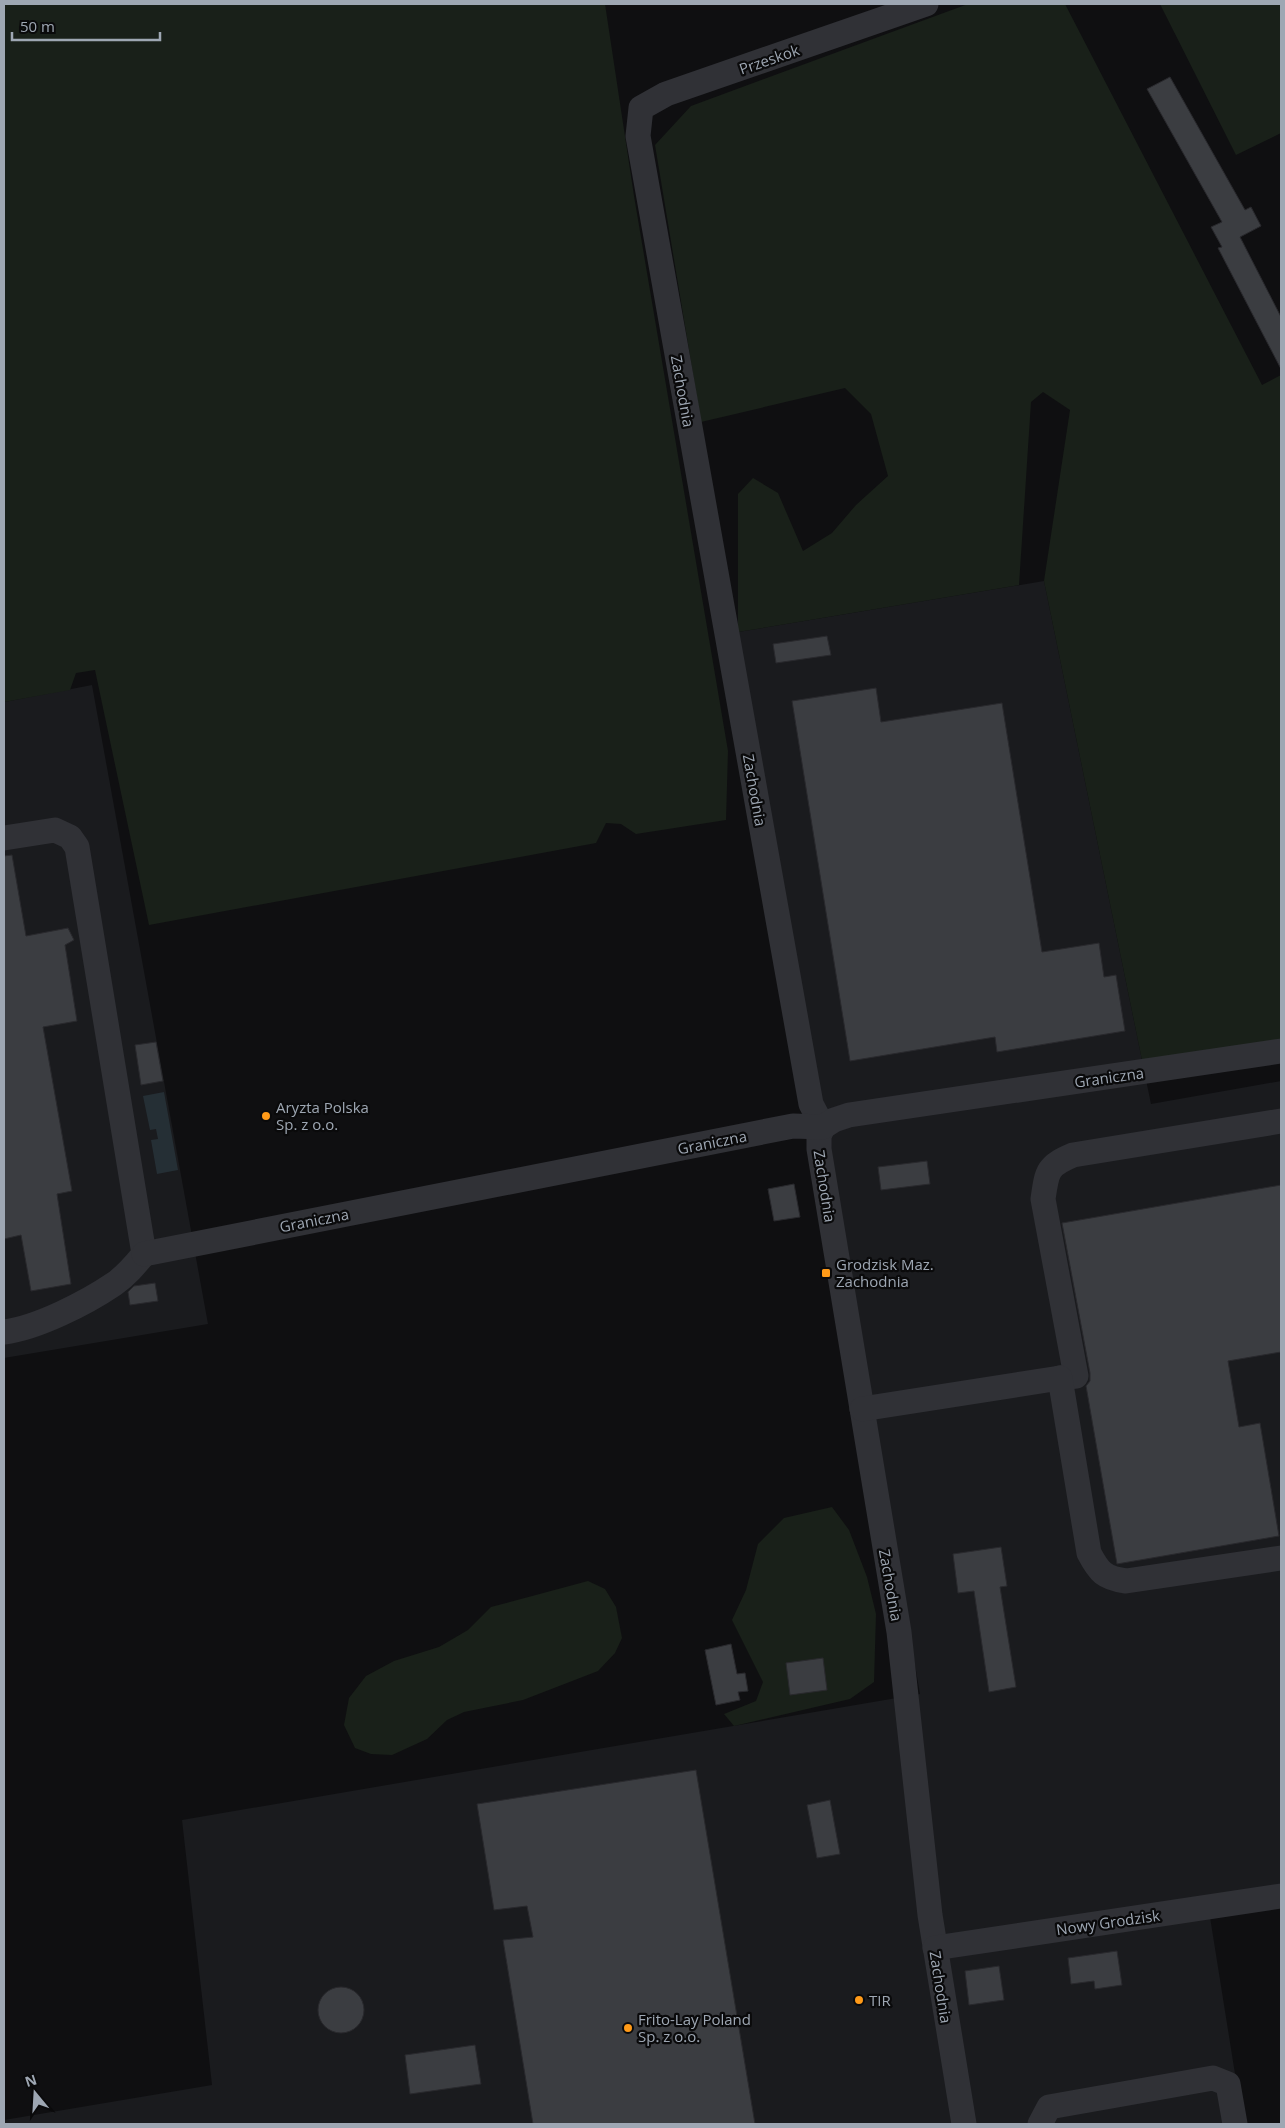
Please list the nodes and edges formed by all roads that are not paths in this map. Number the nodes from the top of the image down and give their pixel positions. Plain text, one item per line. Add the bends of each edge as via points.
1 (926, 4) edge
2 (638, 136) joint
3 (4, 838) edge
4 (1281, 1051) edge
5 (1281, 1120) edge
6 (823, 1127) junction
7 (144, 1254) junction
8 (4, 1332) edge
9 (1060, 1378) junction
10 (862, 1409) junction
11 (1281, 1558) edge
12 (1281, 1896) edge
13 (935, 1948) junction
14 (964, 2124) edge
15 (1040, 2124) edge
16 (1235, 2124) edge

1 - 2 street, Przeskok via 666,94 642,108
2 - 6 street, Zachodnia via 811,1104
3 - 7 street via 55,830 70,837 77,847
4 - 6 street, Graniczna via 849,1115
5 - 9 street via 1073,1155 1055,1163 1046,1176 1043,1199 1076,1376
6 - 7 street, Graniczna via 793,1126
6 - 10 street, Zachodnia via 819,1148
7 - 8 street via 114,1284 65,1311
9 - 10 street
9 - 11 street via 1089,1553 1097,1569 1111,1579 1126,1581
10 - 13 street, Zachodnia via 899,1632
12 - 13 street, Nowy Grodzisk
13 - 14 street, Zachodnia
15 - 16 street via 1049,2108 1213,2078 1228,2084

